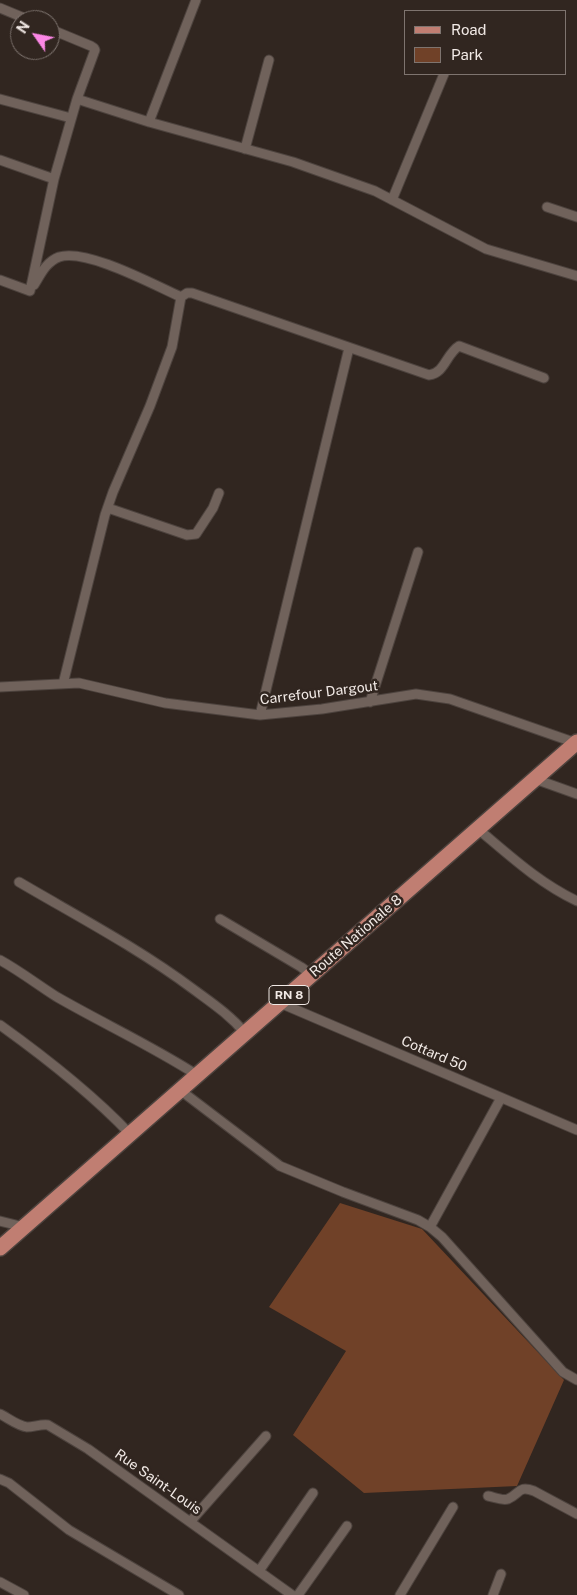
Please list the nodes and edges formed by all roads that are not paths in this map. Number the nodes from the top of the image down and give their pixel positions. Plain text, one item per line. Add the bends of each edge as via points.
1 (196, 0) edge
2 (60, 33) edge
3 (269, 60) dead end
4 (444, 75) edge
5 (0, 99) edge
6 (77, 99) junction
7 (71, 118) junction
8 (149, 122) junction
9 (245, 149) junction
10 (0, 160) edge
11 (54, 178) junction
12 (392, 200) junction
13 (547, 208) dead end
14 (577, 217) edge
15 (577, 276) edge
16 (0, 280) edge
17 (30, 292) junction
18 (181, 297) junction
19 (349, 348) junction
20 (544, 378) dead end
21 (219, 493) dead end
22 (108, 508) junction
23 (418, 552) dead end
24 (63, 684) junction
25 (0, 687) edge
26 (370, 702) junction
27 (260, 715) junction
28 (576, 743) edge
29 (535, 779) junction
30 (577, 794) edge
31 (478, 829) junction
32 (18, 882) dead end
33 (577, 901) edge
34 (220, 919) dead end
35 (0, 960) edge
36 (312, 975) junction
37 (280, 1003) junction
38 (0, 1025) edge
39 (245, 1034) junction
40 (197, 1075) junction
41 (180, 1090) junction
42 (502, 1098) junction
43 (577, 1130) edge
44 (130, 1134) junction
45 (0, 1221) edge
46 (24, 1227) junction
47 (430, 1227) junction
48 (0, 1248) edge
49 (577, 1380) edge
50 (0, 1414) edge
51 (266, 1436) dead end
52 (0, 1479) edge
53 (313, 1493) dead end
54 (488, 1496) dead end
55 (453, 1507) dead end
56 (577, 1514) edge
57 (190, 1522) junction
58 (347, 1526) dead end
59 (259, 1571) junction
60 (501, 1574) dead end
61 (0, 1582) edge
62 (24, 1595) edge
63 (179, 1595) edge
64 (292, 1595) edge
65 (298, 1595) edge
66 (400, 1595) edge
67 (493, 1595) edge

1 - 8 street
2 - 6 street via 95,49
3 - 9 street
4 - 12 street
5 - 7 street
6 - 7 street
6 - 8 street
7 - 11 street
8 - 9 street
9 - 12 street via 294,162
10 - 11 street
11 - 17 street
12 - 15 street via 486,249
13 - 14 street
16 - 17 street
17 - 18 street via 46,266 72,254 97,260
18 - 19 street via 192,293
18 - 22 street via 172,347
19 - 20 street via 429,375 440,370 459,346
19 - 27 street
21 - 22 street via 196,534 186,534
22 - 24 street
23 - 26 street
24 - 25 street, Carrefour Dargout
24 - 27 street, Carrefour Dargout via 79,683 165,703
26 - 27 street, Carrefour Dargout
26 - 28 street, Carrefour Dargout via 416,694 450,700
28 - 29 main road, Route Nationale 8 / RN 8
29 - 30 street
29 - 31 main road, Route Nationale 8 / RN 8
31 - 33 street via 541,881
31 - 36 main road, Route Nationale 8 / RN 8
32 - 39 street via 167,970 233,1019
34 - 36 street
35 - 40 street via 56,996
36 - 37 main road, Route Nationale 8 / RN 8
37 - 39 main road, Route Nationale 8 / RN 8
37 - 42 street, Cottard 50
38 - 44 street via 81,1088
39 - 40 main road, Route Nationale 8 / RN 8
40 - 41 main road, Route Nationale 8 / RN 8
41 - 44 main road, Route Nationale 8 / RN 8
41 - 47 street via 280,1166
42 - 43 street, Cottard 50
42 - 47 street
44 - 46 main road, Route Nationale 8 / RN 8
45 - 46 street
46 - 48 main road, Route Nationale 8 / RN 8
47 - 49 street via 442,1236 562,1372
50 - 57 street, Rue Saint-Louis via 22,1426 48,1424
51 - 57 street
52 - 63 street via 9,1482 69,1530
53 - 59 street
54 - 56 street via 509,1499 527,1488
55 - 66 street
57 - 59 street, Rue Saint-Louis
58 - 65 street
59 - 64 street, Rue Saint-Louis
60 - 67 street
61 - 62 street

